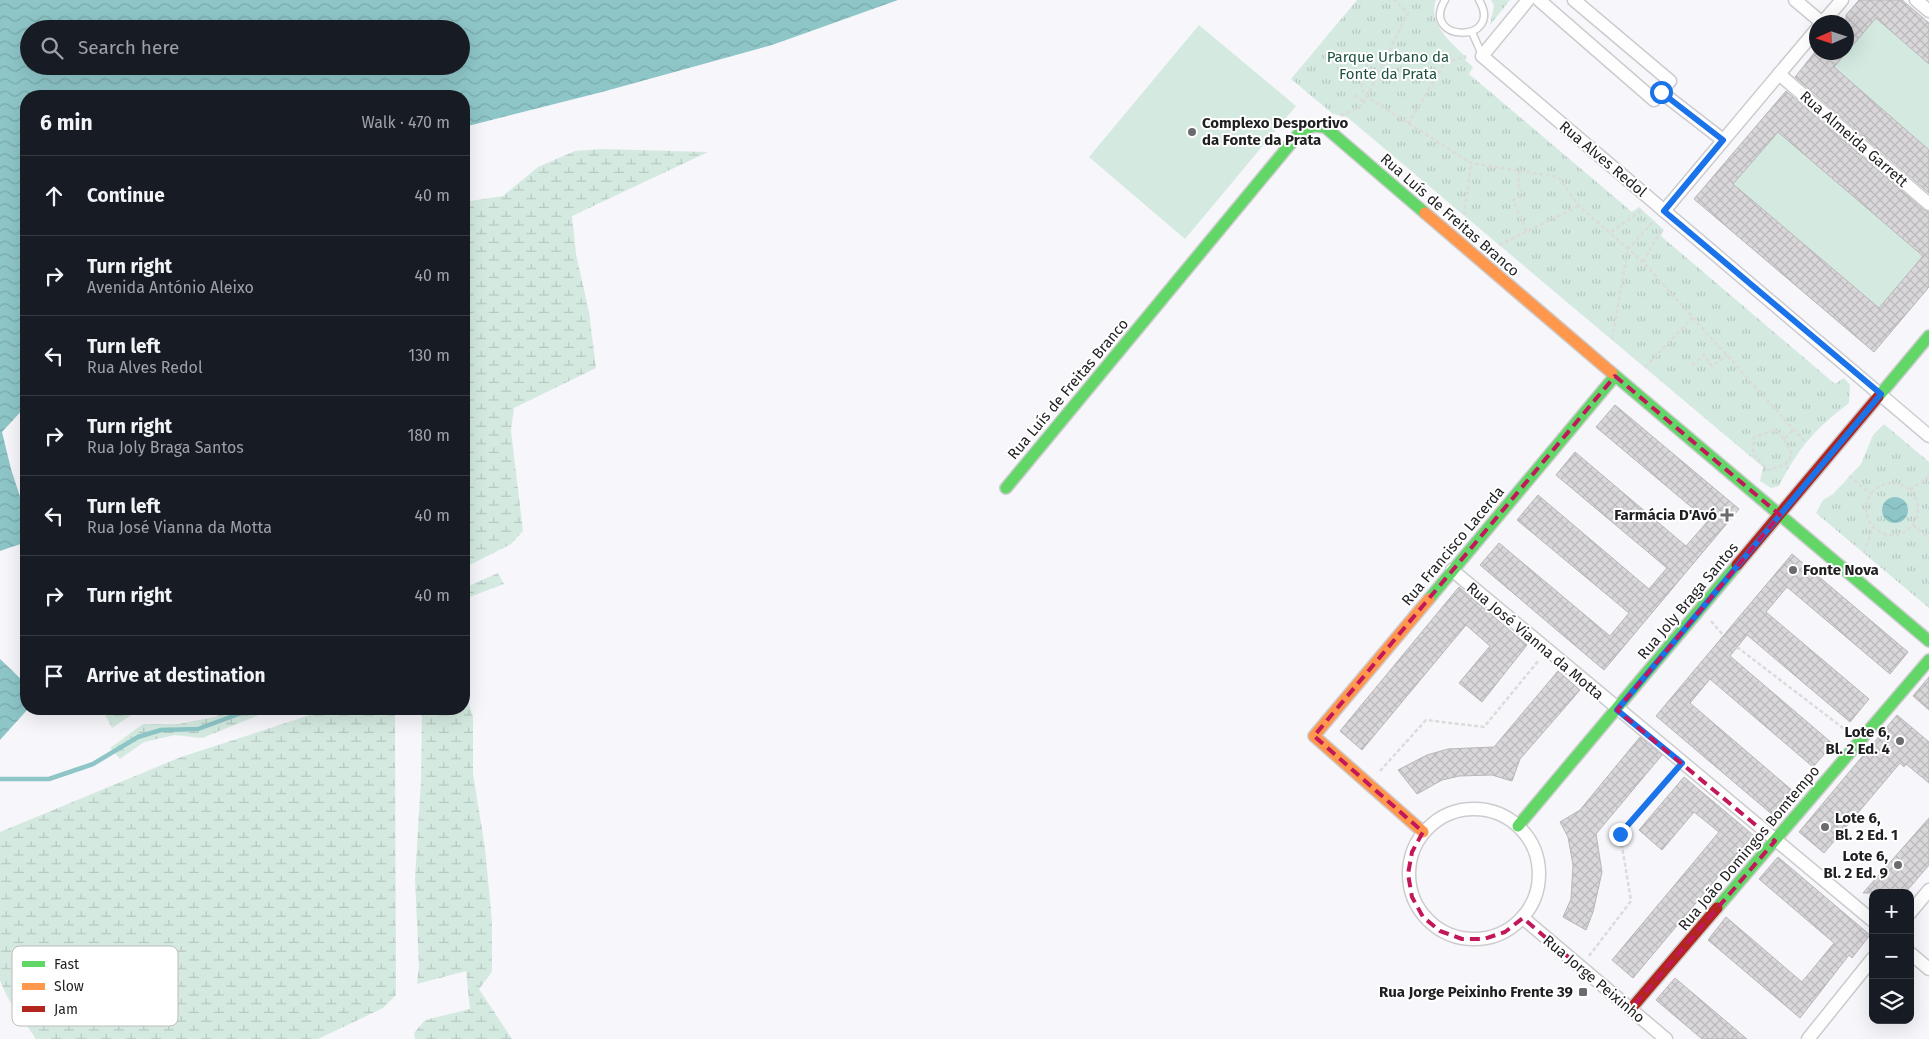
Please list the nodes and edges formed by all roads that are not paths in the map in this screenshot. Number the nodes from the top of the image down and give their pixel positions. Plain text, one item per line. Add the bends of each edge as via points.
1 (1446, 0) edge
2 (1480, 0) edge
3 (1528, 0) edge
4 (1539, 0) edge
5 (1574, 0) edge
6 (1794, 0) edge
7 (1842, 0) edge
8 (1916, 0) edge
9 (1929, 10) edge
10 (1813, 15) edge
11 (1828, 15) edge
12 (1472, 32) junction
13 (1809, 38) edge
14 (1482, 56) junction
15 (1779, 74) junction
16 (1661, 92) junction
17 (1723, 140) junction
18 (1929, 204) edge
19 (1664, 211) junction
20 (1929, 336) edge
21 (1615, 376) junction
22 (1881, 394) junction
23 (1929, 436) edge
24 (1006, 488) dead end
25 (1780, 515) junction
26 (1452, 570) junction
27 (1929, 641) edge
28 (1929, 660) edge
29 (1617, 710) junction
30 (1518, 826) junction
31 (1423, 832) junction
32 (1775, 841) junction
33 (1929, 890) edge
34 (1914, 908) edge
35 (1523, 918) junction
36 (1869, 918) edge
37 (1914, 956) edge
38 (1869, 963) edge
39 (1929, 969) edge
40 (1630, 1010) junction
41 (1666, 1039) edge
42 (1808, 1039) edge

1 - 12 lane via 1441,15 1446,28 1459,34
2 - 12 lane via 1484,15 1478,28
3 - 14 street
4 - 16 street via 1654,100
5 - 16 street via 1670,81
6 - 10 street
7 - 11 street
8 - 9 street
12 - 14 lane
13 - 15 street
14 - 19 street, Rua Alves Redol
15 - 17 street
15 - 18 street, Rua Almeida Garrett
16 - 17 street
17 - 19 street
19 - 22 street, Rua Alves Redol
20 - 22 street, Rua Joly Braga Santos
21 - 24 street, Rua Luís de Freitas Branco via 1325,127 1314,126 1301,131
21 - 25 street, Rua Luís de Freitas Branco
21 - 26 street, Rua Francisco Lacerda
22 - 23 street, Rua Alves Redol
22 - 25 street, Rua Joly Braga Santos
25 - 27 street, Rua Luís de Freitas Branco
25 - 29 street, Rua Joly Braga Santos
26 - 29 street, Rua José Vianna da Motta
26 - 31 street, Rua Francisco Lacerda via 1314,736
28 - 32 street, Rua João Domingos Bomtempo
29 - 30 street, Rua Joly Braga Santos
29 - 32 street, Rua José Vianna da Motta
30 - 31 street via 1500,814 1480,809 1439,818
30 - 35 street via 1531,842 1538,861 1539,881 1534,901
31 - 35 street via 1412,852 1408,874 1412,897 1423,916 1434,926 1462,939 1484,940 1505,932
32 - 36 street, Rua José Vianna da Motta
32 - 40 street, Rua João Domingos Bomtempo
33 - 34 street
35 - 40 street, Rua Jorge Peixinho
37 - 39 street
38 - 42 street
40 - 41 street, Rua Jorge Peixinho

